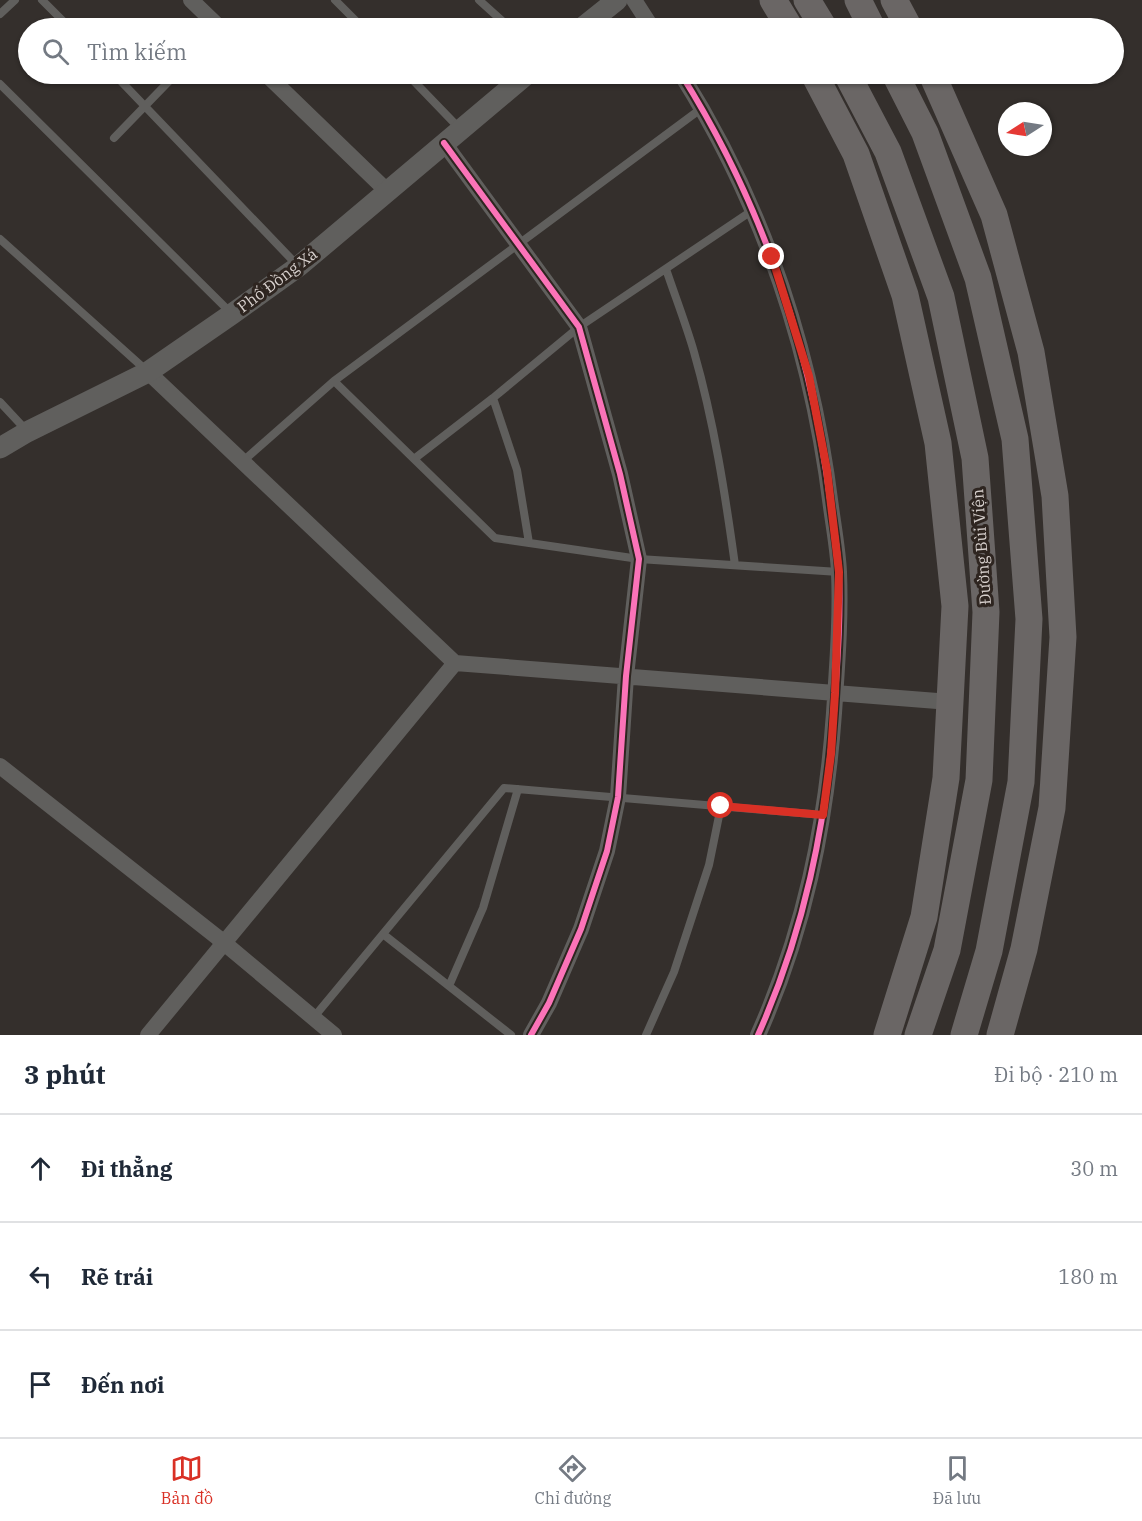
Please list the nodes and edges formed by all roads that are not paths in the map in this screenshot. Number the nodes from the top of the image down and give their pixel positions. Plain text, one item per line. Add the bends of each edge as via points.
1 (15, 0) edge
2 (42, 0) edge
3 (190, 0) edge
4 (334, 0) edge
5 (479, 0) edge
6 (617, 0) edge
7 (634, 0) edge
8 (773, 0) edge
9 (807, 0) edge
10 (858, 0) edge
11 (894, 0) edge
12 (0, 14) edge
13 (60, 18) edge
14 (209, 18) edge
15 (353, 18) edge
16 (499, 18) edge
17 (594, 18) edge
18 (646, 18) edge
19 (784, 18) edge
20 (818, 18) edge
21 (867, 18) edge
22 (904, 18) edge
23 (0, 84) edge
24 (124, 84) edge
25 (166, 84) edge
26 (276, 84) edge
27 (416, 84) edge
28 (515, 84) edge
29 (687, 84) edge
30 (819, 84) edge
31 (852, 84) edge
32 (900, 84) edge
33 (936, 84) edge
34 (144, 105) junction
35 (702, 108) junction
36 (460, 129) junction
37 (114, 138) dead end
38 (444, 143) junction
39 (387, 190) junction
40 (754, 209) junction
41 (0, 239) edge
42 (518, 245) junction
43 (299, 266) junction
44 (666, 269) junction
45 (232, 314) junction
46 (579, 327) junction
47 (148, 372) junction
48 (334, 381) junction
49 (493, 398) junction
50 (0, 402) edge
51 (27, 432) junction
52 (0, 447) edge
53 (414, 459) junction
54 (242, 462) junction
55 (529, 543) junction
56 (639, 559) junction
57 (735, 565) junction
58 (839, 572) junction
59 (455, 663) junction
60 (626, 676) junction
61 (835, 693) junction
62 (950, 702) junction
63 (0, 766) edge
64 (518, 789) junction
65 (618, 797) junction
66 (721, 806) junction
67 (823, 815) junction
68 (383, 934) junction
69 (223, 942) junction
70 (449, 986) junction
71 (314, 1017) junction
72 (148, 1035) edge
73 (334, 1035) edge
74 (511, 1035) edge
75 (531, 1035) edge
76 (645, 1035) edge
77 (758, 1035) edge
78 (887, 1035) edge
79 (918, 1035) edge
80 (964, 1035) edge
81 (1000, 1035) edge

1 - 12 lane
2 - 13 lane
3 - 14 street
4 - 15 lane
5 - 16 lane
6 - 17 street
7 - 18 street
8 - 19 main road
9 - 20 main road
10 - 21 main road
11 - 22 main road
23 - 45 lane
24 - 34 lane
25 - 34 lane
26 - 39 street
27 - 36 lane
28 - 36 street, Phố Đồng Xá
29 - 35 street
30 - 62 main road, Đường Bùi Viện via 856,154 905,296 936,432 955,606
31 - 79 main road, Đường Bùi Viện via 888,152 941,297 975,458 986,612 979,780 947,950
32 - 80 main road via 925,133 978,278 1015,440 1029,619 1021,782 989,951
33 - 81 main road via 994,215 1031,352 1055,495 1063,637 1052,808 1024,949
34 - 37 lane
34 - 43 lane
35 - 40 street
35 - 42 lane
36 - 38 street, Phố Đồng Xá
38 - 39 street, Phố Đồng Xá
38 - 42 street
39 - 43 street, Phố Đồng Xá
40 - 44 lane
40 - 58 street via 809,376 827,470
41 - 47 lane
42 - 46 street
42 - 48 lane
43 - 45 street, Phố Đồng Xá
44 - 46 lane
44 - 57 lane via 694,352 712,425
45 - 47 street, Phố Đồng Xá
46 - 49 lane
46 - 56 street via 618,463
47 - 51 street, Phố Đồng Xá
47 - 54 street
48 - 53 lane
48 - 54 lane
49 - 53 lane
49 - 55 lane via 517,470
50 - 51 lane
51 - 52 street, Phố Đồng Xá
53 - 55 lane via 495,538
54 - 59 street
55 - 56 lane
56 - 57 lane
56 - 60 street
57 - 58 lane
58 - 61 street
59 - 60 street
59 - 69 street
60 - 61 street
60 - 65 street
61 - 62 street
61 - 67 street
62 - 78 main road, Đường Bùi Viện via 946,778 924,917
63 - 69 street
64 - 65 lane
64 - 68 lane via 504,788
64 - 70 lane via 483,908
65 - 66 lane
65 - 75 street via 607,850 580,929
66 - 67 lane
66 - 76 lane via 709,865 674,972
67 - 77 street via 796,935
68 - 70 lane
68 - 71 lane
69 - 71 street
69 - 72 street
70 - 74 lane
71 - 73 street

